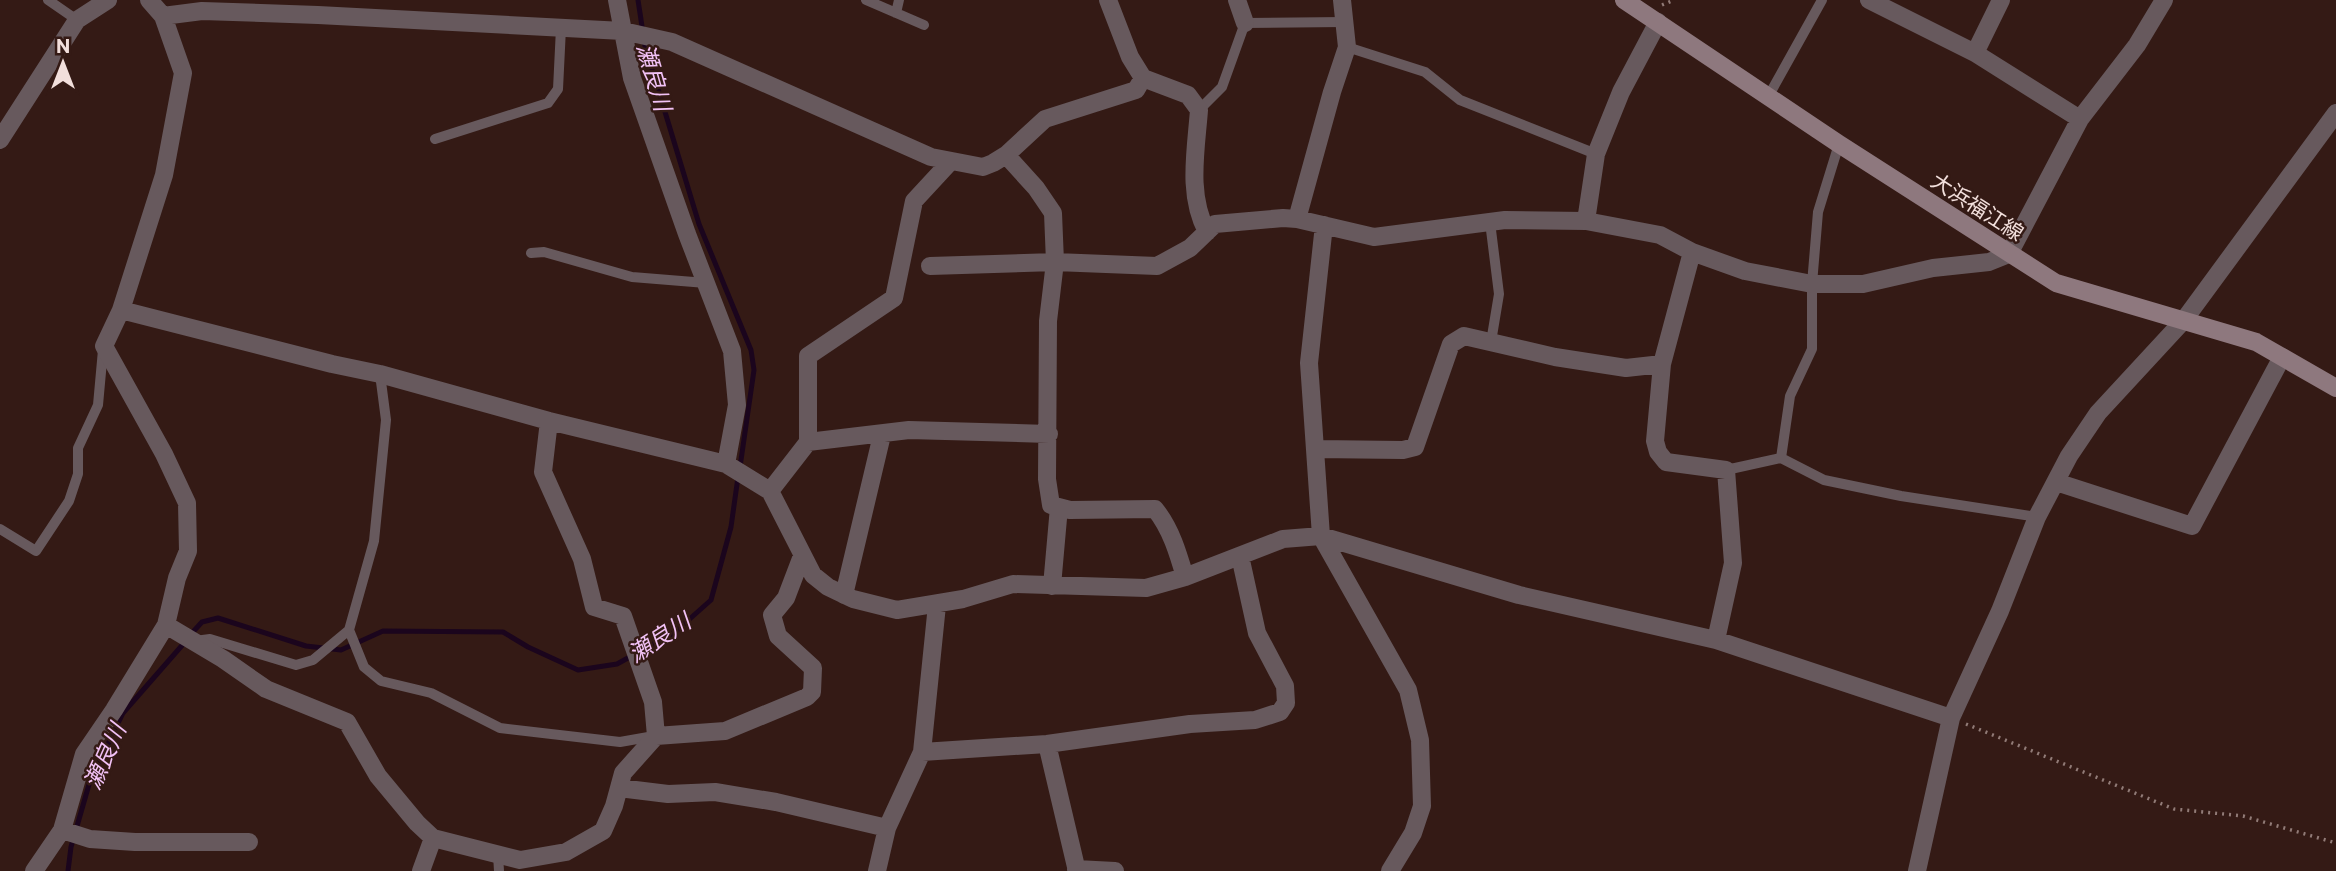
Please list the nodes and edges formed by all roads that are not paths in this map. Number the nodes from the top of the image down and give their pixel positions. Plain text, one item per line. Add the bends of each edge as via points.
1 (47, 0) edge
2 (108, 0) edge
3 (149, 0) edge
4 (617, 0) edge
5 (866, 0) edge
6 (900, 0) edge
7 (1108, 0) edge
8 (1237, 0) edge
9 (1342, 0) edge
10 (1624, 0) edge
11 (1822, 0) edge
12 (1869, 0) edge
13 (2001, 0) edge
14 (2157, 2) edge
15 (203, 6) edge
16 (896, 13) junction
17 (163, 16) junction
18 (77, 20) junction
19 (1344, 22) junction
20 (1658, 22) junction
21 (1245, 23) junction
22 (924, 25) dead end
23 (561, 28) junction
24 (623, 31) junction
25 (1347, 47) junction
26 (1975, 53) junction
27 (1143, 78) junction
28 (1768, 97) junction
29 (1199, 110) junction
30 (2336, 113) edge
31 (2080, 119) junction
32 (435, 139) dead end
33 (0, 140) edge
34 (1839, 145) junction
35 (1596, 154) junction
36 (1006, 155) junction
37 (951, 161) junction
38 (1297, 219) junction
39 (1586, 221) junction
40 (1490, 222) junction
41 (1324, 225) junction
42 (1207, 232) junction
43 (1692, 251) junction
44 (531, 253) dead end
45 (2009, 254) junction
46 (1055, 262) junction
47 (930, 266) dead end
48 (706, 283) junction
49 (1812, 284) junction
50 (121, 310) junction
51 (2184, 320) junction
52 (1490, 342) junction
53 (104, 346) junction
54 (2282, 357) junction
55 (1662, 364) junction
56 (380, 374) junction
57 (2336, 388) edge
58 (549, 421) junction
59 (1049, 434) junction
60 (882, 435) junction
61 (808, 442) junction
62 (1316, 449) junction
63 (1781, 458) junction
64 (726, 464) junction
65 (1726, 470) junction
66 (2056, 482) junction
67 (770, 491) junction
68 (1059, 507) junction
69 (2037, 517) junction
70 (0, 529) edge
71 (1321, 536) junction
72 (803, 556) junction
73 (1240, 556) junction
74 (1185, 577) junction
75 (1052, 586) junction
76 (844, 595) junction
77 (937, 604) junction
78 (166, 625) junction
79 (349, 630) junction
80 (1716, 640) junction
81 (194, 642) junction
82 (1951, 718) junction
83 (656, 736) junction
84 (1046, 744) junction
85 (922, 752) junction
86 (619, 788) junction
87 (887, 828) junction
88 (62, 830) junction
89 (433, 838) junction
90 (249, 842) dead end
91 (499, 863) edge
92 (1076, 870) edge
93 (34, 871) edge
94 (421, 871) edge
95 (877, 871) edge
96 (1115, 871) edge
97 (1390, 871) edge
98 (1917, 871) edge

1 - 18 lane
2 - 18 street
3 - 17 street
4 - 24 street
5 - 16 lane
6 - 16 lane
7 - 27 street
8 - 21 street
9 - 19 street
10 - 20 main road, 大浜福江線
11 - 28 lane
12 - 26 street
13 - 26 street
14 - 31 street via 2137,45
15 - 17 street
15 - 23 street
16 - 22 lane
17 - 50 street via 183,73 164,175
18 - 33 street
19 - 21 lane
19 - 25 street
20 - 28 main road, 大浜福江線
20 - 35 street via 1621,92
21 - 29 lane via 1222,87
23 - 24 street
23 - 32 lane via 558,89 548,103
24 - 37 street via 672,42 931,157
24 - 48 street via 632,78
25 - 35 lane via 1425,72 1460,100
25 - 38 street
26 - 31 street
27 - 29 street via 1188,95
27 - 36 street via 1136,90 1045,119
28 - 34 main road, 大浜福江線
29 - 42 street via 1193,186
30 - 51 street
31 - 45 street
34 - 45 main road, 大浜福江線
34 - 49 lane via 1818,212
35 - 39 street
36 - 37 street via 983,167
36 - 46 street via 1053,213
37 - 61 street via 914,201 894,298 808,356
38 - 41 street
38 - 42 street via 1215,224
39 - 40 street
39 - 43 street via 1660,235
40 - 41 street via 1374,237
40 - 52 lane via 1499,293
41 - 62 street via 1309,363
42 - 46 street via 1157,266
43 - 49 street via 1745,271
43 - 55 street
44 - 48 lane via 544,252 632,277
45 - 49 street via 1989,262 1933,268 1863,284
45 - 51 main road, 大浜福江線 via 2056,283
46 - 47 street
46 - 59 street via 1048,321
48 - 64 street via 732,352 737,405
49 - 63 lane via 1812,349 1790,396
50 - 53 street
50 - 56 street
51 - 54 main road, 大浜福江線 via 2256,342
51 - 66 street via 2098,412
52 - 55 street via 1626,368
52 - 62 street via 1464,336 1451,344 1415,447
53 - 70 lane via 98,405 78,448 78,474 69,501 36,551
53 - 78 street via 187,503 188,551
54 - 57 main road, 大浜福江線
54 - 66 street via 2192,526
55 - 65 street via 1658,452 1666,462
56 - 58 street
56 - 79 lane via 387,420 374,541
58 - 64 street
58 - 83 street via 543,472 582,559 594,607 623,615 653,702
59 - 60 street via 909,430
59 - 68 street via 1049,494 1051,505
60 - 61 street
60 - 76 street
61 - 67 street
62 - 71 street
63 - 65 lane
63 - 69 lane via 1824,480
64 - 67 street
65 - 80 street via 1733,563
66 - 69 street
67 - 72 street
68 - 74 street via 1155,509 1177,548
68 - 75 street
69 - 82 street
71 - 73 street via 1283,539
71 - 80 street via 1519,595
71 - 97 street via 1408,690 1420,740 1422,806 1413,833
72 - 76 street via 813,575
72 - 83 street via 786,598 772,615 778,636 813,668 812,692 726,731
73 - 74 street
73 - 84 street via 1257,633 1285,686 1286,703 1280,712 1255,719
74 - 75 street via 1146,588
75 - 77 street via 1013,584
76 - 77 street via 897,610
77 - 85 street
78 - 81 street
78 - 88 street via 84,754
79 - 81 lane via 313,660 296,665 210,639
79 - 83 lane via 364,667 381,681 431,692 500,728 620,742
80 - 82 street
81 - 89 street via 266,689 347,722 378,776
82 - 98 street
83 - 86 street via 623,773
84 - 85 street
84 - 92 street
85 - 87 street
86 - 87 street via 668,794 715,792
86 - 91 street via 603,831 566,852
87 - 95 street
88 - 90 street via 90,839 135,842
88 - 93 street
89 - 91 street
89 - 94 street
92 - 96 street

